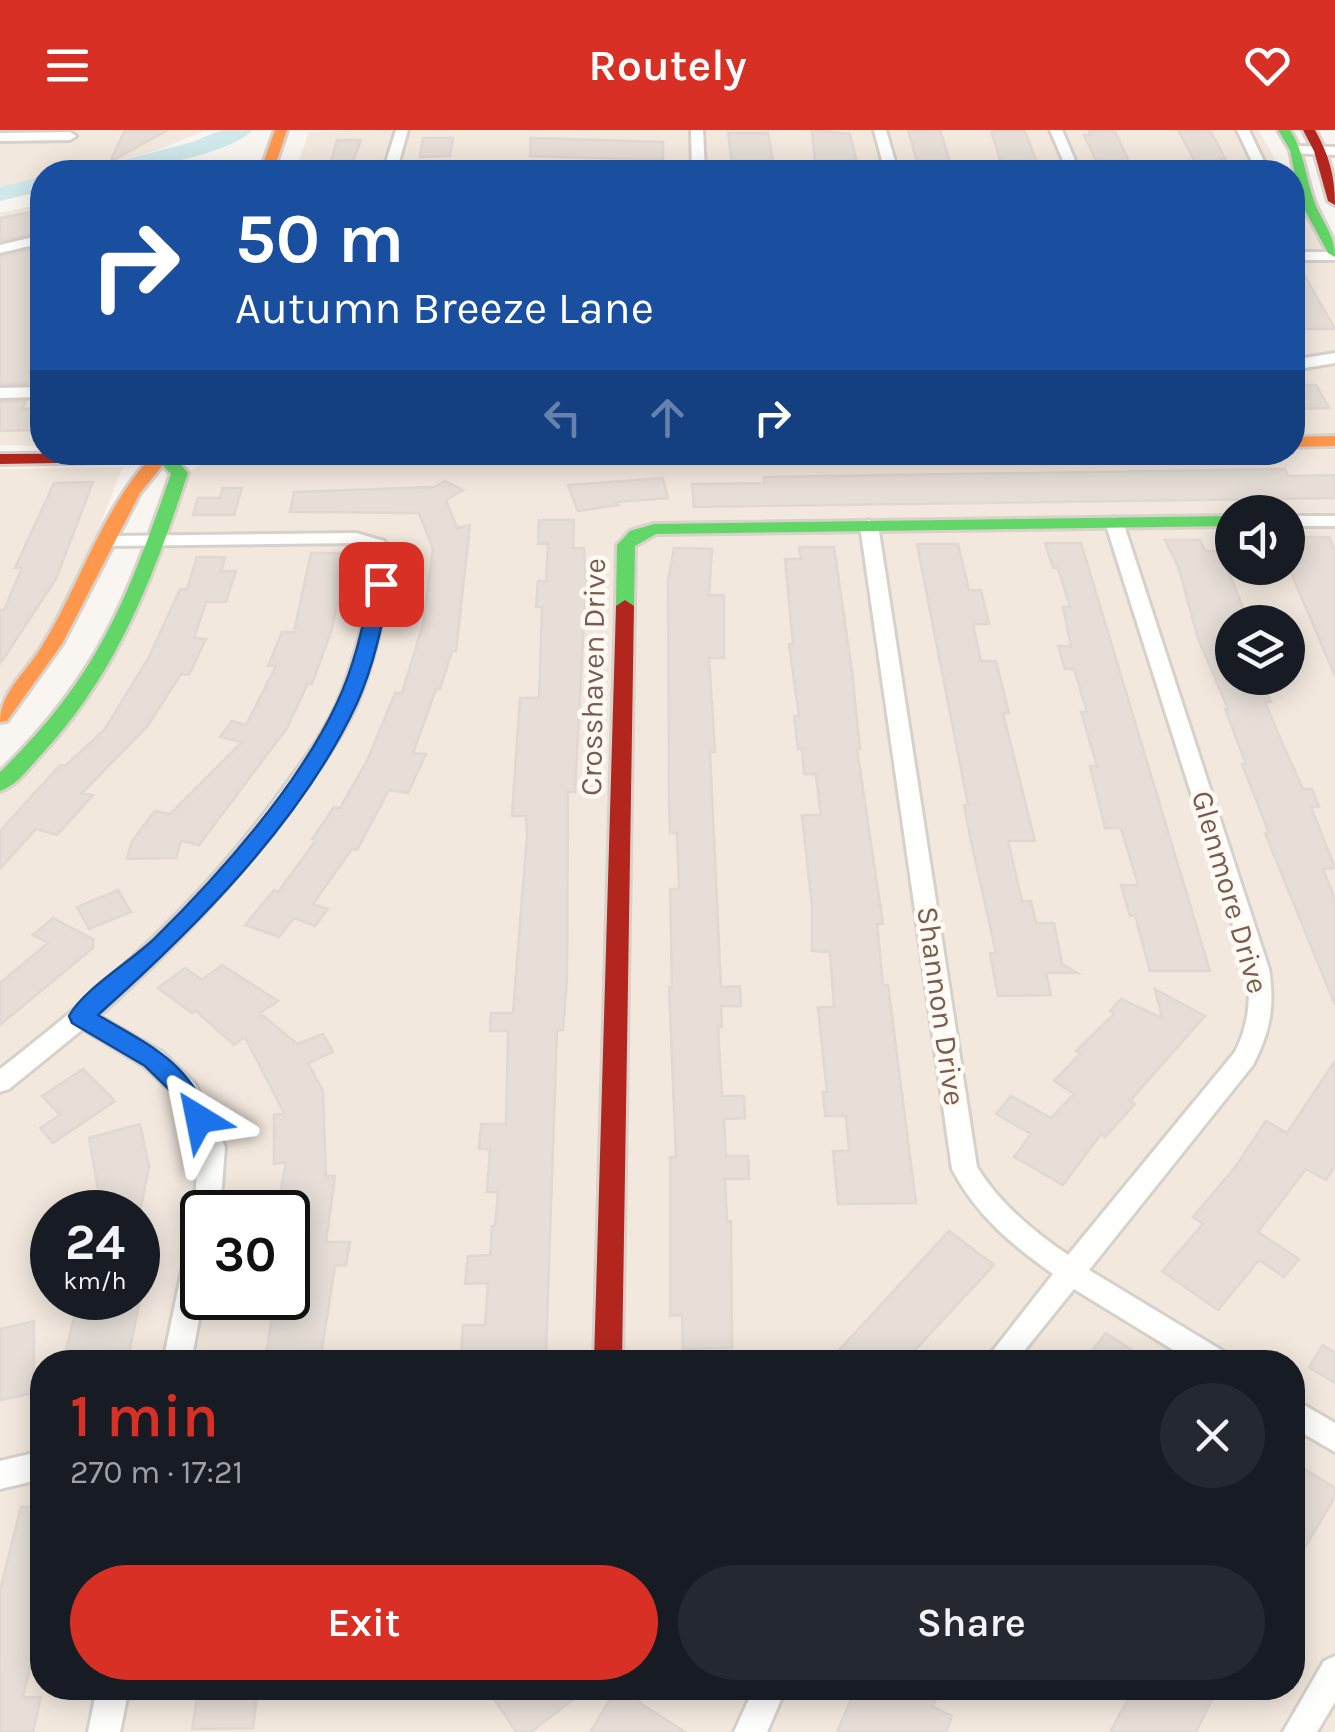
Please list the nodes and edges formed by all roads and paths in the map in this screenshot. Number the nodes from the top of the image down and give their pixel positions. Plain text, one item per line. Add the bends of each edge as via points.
1 (281, 130) edge
2 (402, 130) edge
3 (697, 130) edge
4 (880, 130) edge
5 (1056, 130) edge
6 (1243, 130) edge
7 (0, 136) edge
8 (70, 136) dead end
9 (1290, 140) edge
10 (1322, 144) edge
11 (270, 160) edge
12 (393, 160) edge
13 (698, 160) edge
14 (889, 160) edge
15 (1069, 160) edge
16 (1257, 160) edge
17 (1305, 194) edge
18 (1335, 201) edge
19 (30, 242) edge
20 (0, 249) edge
21 (1335, 254) edge
22 (1305, 255) edge
23 (1335, 358) edge
24 (1305, 363) edge
25 (30, 392) edge
26 (0, 393) edge
27 (1305, 442) edge
28 (1335, 442) edge
29 (30, 457) edge
30 (0, 458) edge
31 (151, 465) edge
32 (173, 465) edge
33 (1215, 521) edge
34 (1305, 521) edge
35 (1335, 521) edge
36 (1114, 522) junction
37 (870, 526) junction
38 (156, 540) junction
39 (109, 541) junction
40 (0, 716) edge
41 (0, 784) edge
42 (80, 1016) junction
43 (0, 1082) edge
44 (209, 1190) edge
45 (1071, 1270) junction
46 (186, 1320) edge
47 (180, 1350) edge
48 (608, 1350) edge
49 (1008, 1350) edge
50 (1197, 1350) edge
51 (1305, 1419) edge
52 (1335, 1439) edge
53 (30, 1468) edge
54 (0, 1474) edge
55 (1335, 1672) edge
56 (111, 1700) edge
57 (765, 1700) edge
58 (104, 1732) edge
59 (750, 1732) edge
60 (1299, 1732) edge

1 - 11 street
2 - 12 street
3 - 13 street
4 - 14 street
5 - 15 street
6 - 16 street
7 - 8 street
9 - 10 street
10 - 18 street
17 - 21 street
19 - 20 street
21 - 22 street
23 - 24 street
25 - 26 street
27 - 28 street
29 - 30 street
31 - 39 street via 136,477
32 - 38 street via 180,473
33 - 36 street, Crosshaven Drive
34 - 35 street
36 - 37 street, Crosshaven Drive
36 - 45 street, Glenmore Drive via 1258,969 1264,1008 1244,1058
37 - 45 street, Shannon Drive via 965,1169 1010,1229
37 - 48 street, Crosshaven Drive via 653,529 626,545
38 - 39 street
38 - 41 street via 111,648 72,708
38 - 42 street via 356,538 378,544 388,559 348,701 276,817 181,924
39 - 40 street via 49,652
42 - 43 street
42 - 44 street via 153,1060 186,1091 212,1147
45 - 49 street, Glenmore Drive
45 - 50 street, Shannon Drive
46 - 47 street
51 - 52 street
53 - 54 street
55 - 60 street
56 - 58 street
57 - 59 street

